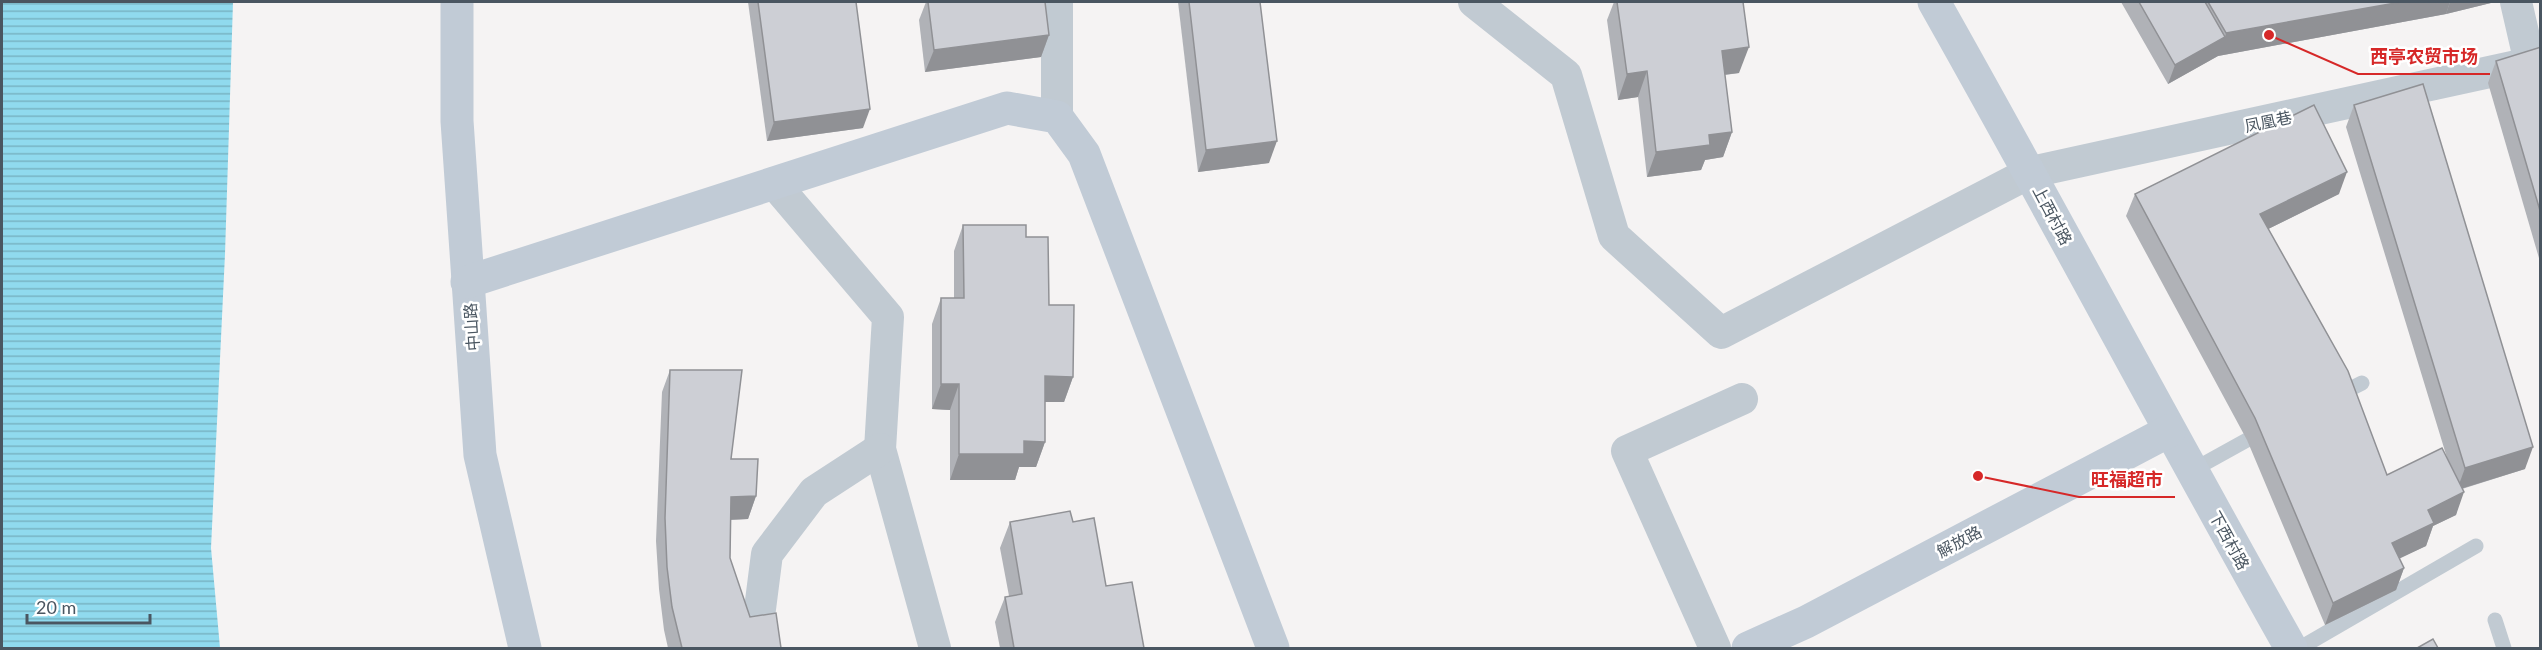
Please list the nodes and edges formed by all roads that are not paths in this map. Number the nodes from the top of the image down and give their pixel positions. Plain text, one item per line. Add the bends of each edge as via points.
1 (457, 2) edge
2 (1057, 2) edge
3 (1474, 2) edge
4 (1934, 2) edge
5 (2516, 2) edge
6 (2535, 62) edge
7 (1057, 117) junction
8 (2031, 172) junction
9 (774, 183) junction
10 (467, 282) junction
11 (2362, 383) dead end
12 (2340, 394) edge
13 (1742, 399) dead end
14 (2169, 431) junction
15 (2247, 440) dead end
16 (880, 449) junction
17 (2191, 471) junction
18 (2476, 546) dead end
19 (2495, 620) dead end
20 (525, 648) edge
21 (755, 648) edge
22 (935, 648) edge
23 (1273, 648) edge
24 (1715, 648) edge
25 (1748, 648) edge
26 (2292, 648) edge
27 (2300, 648) edge
28 (2504, 648) edge

1 - 10 street, 中山路 via 457,121
2 - 7 street
3 - 8 street, 凤凰巷 via 1566,75 1614,236 1722,333
4 - 8 street, 上西村路
5 - 6 street
6 - 8 street, 凤凰巷
7 - 9 street via 1007,108
7 - 23 street via 1084,154
8 - 14 street, 上西村路
9 - 10 street
9 - 16 street via 888,316
10 - 20 street, 中山路 via 480,455
11 - 12 lane
13 - 24 street via 1627,451
14 - 17 street, 下西村路
14 - 25 street, 解放路 via 1806,622
15 - 17 lane
16 - 21 street via 814,492 767,554
16 - 22 street
17 - 26 street, 下西村路
18 - 27 lane
19 - 28 lane

